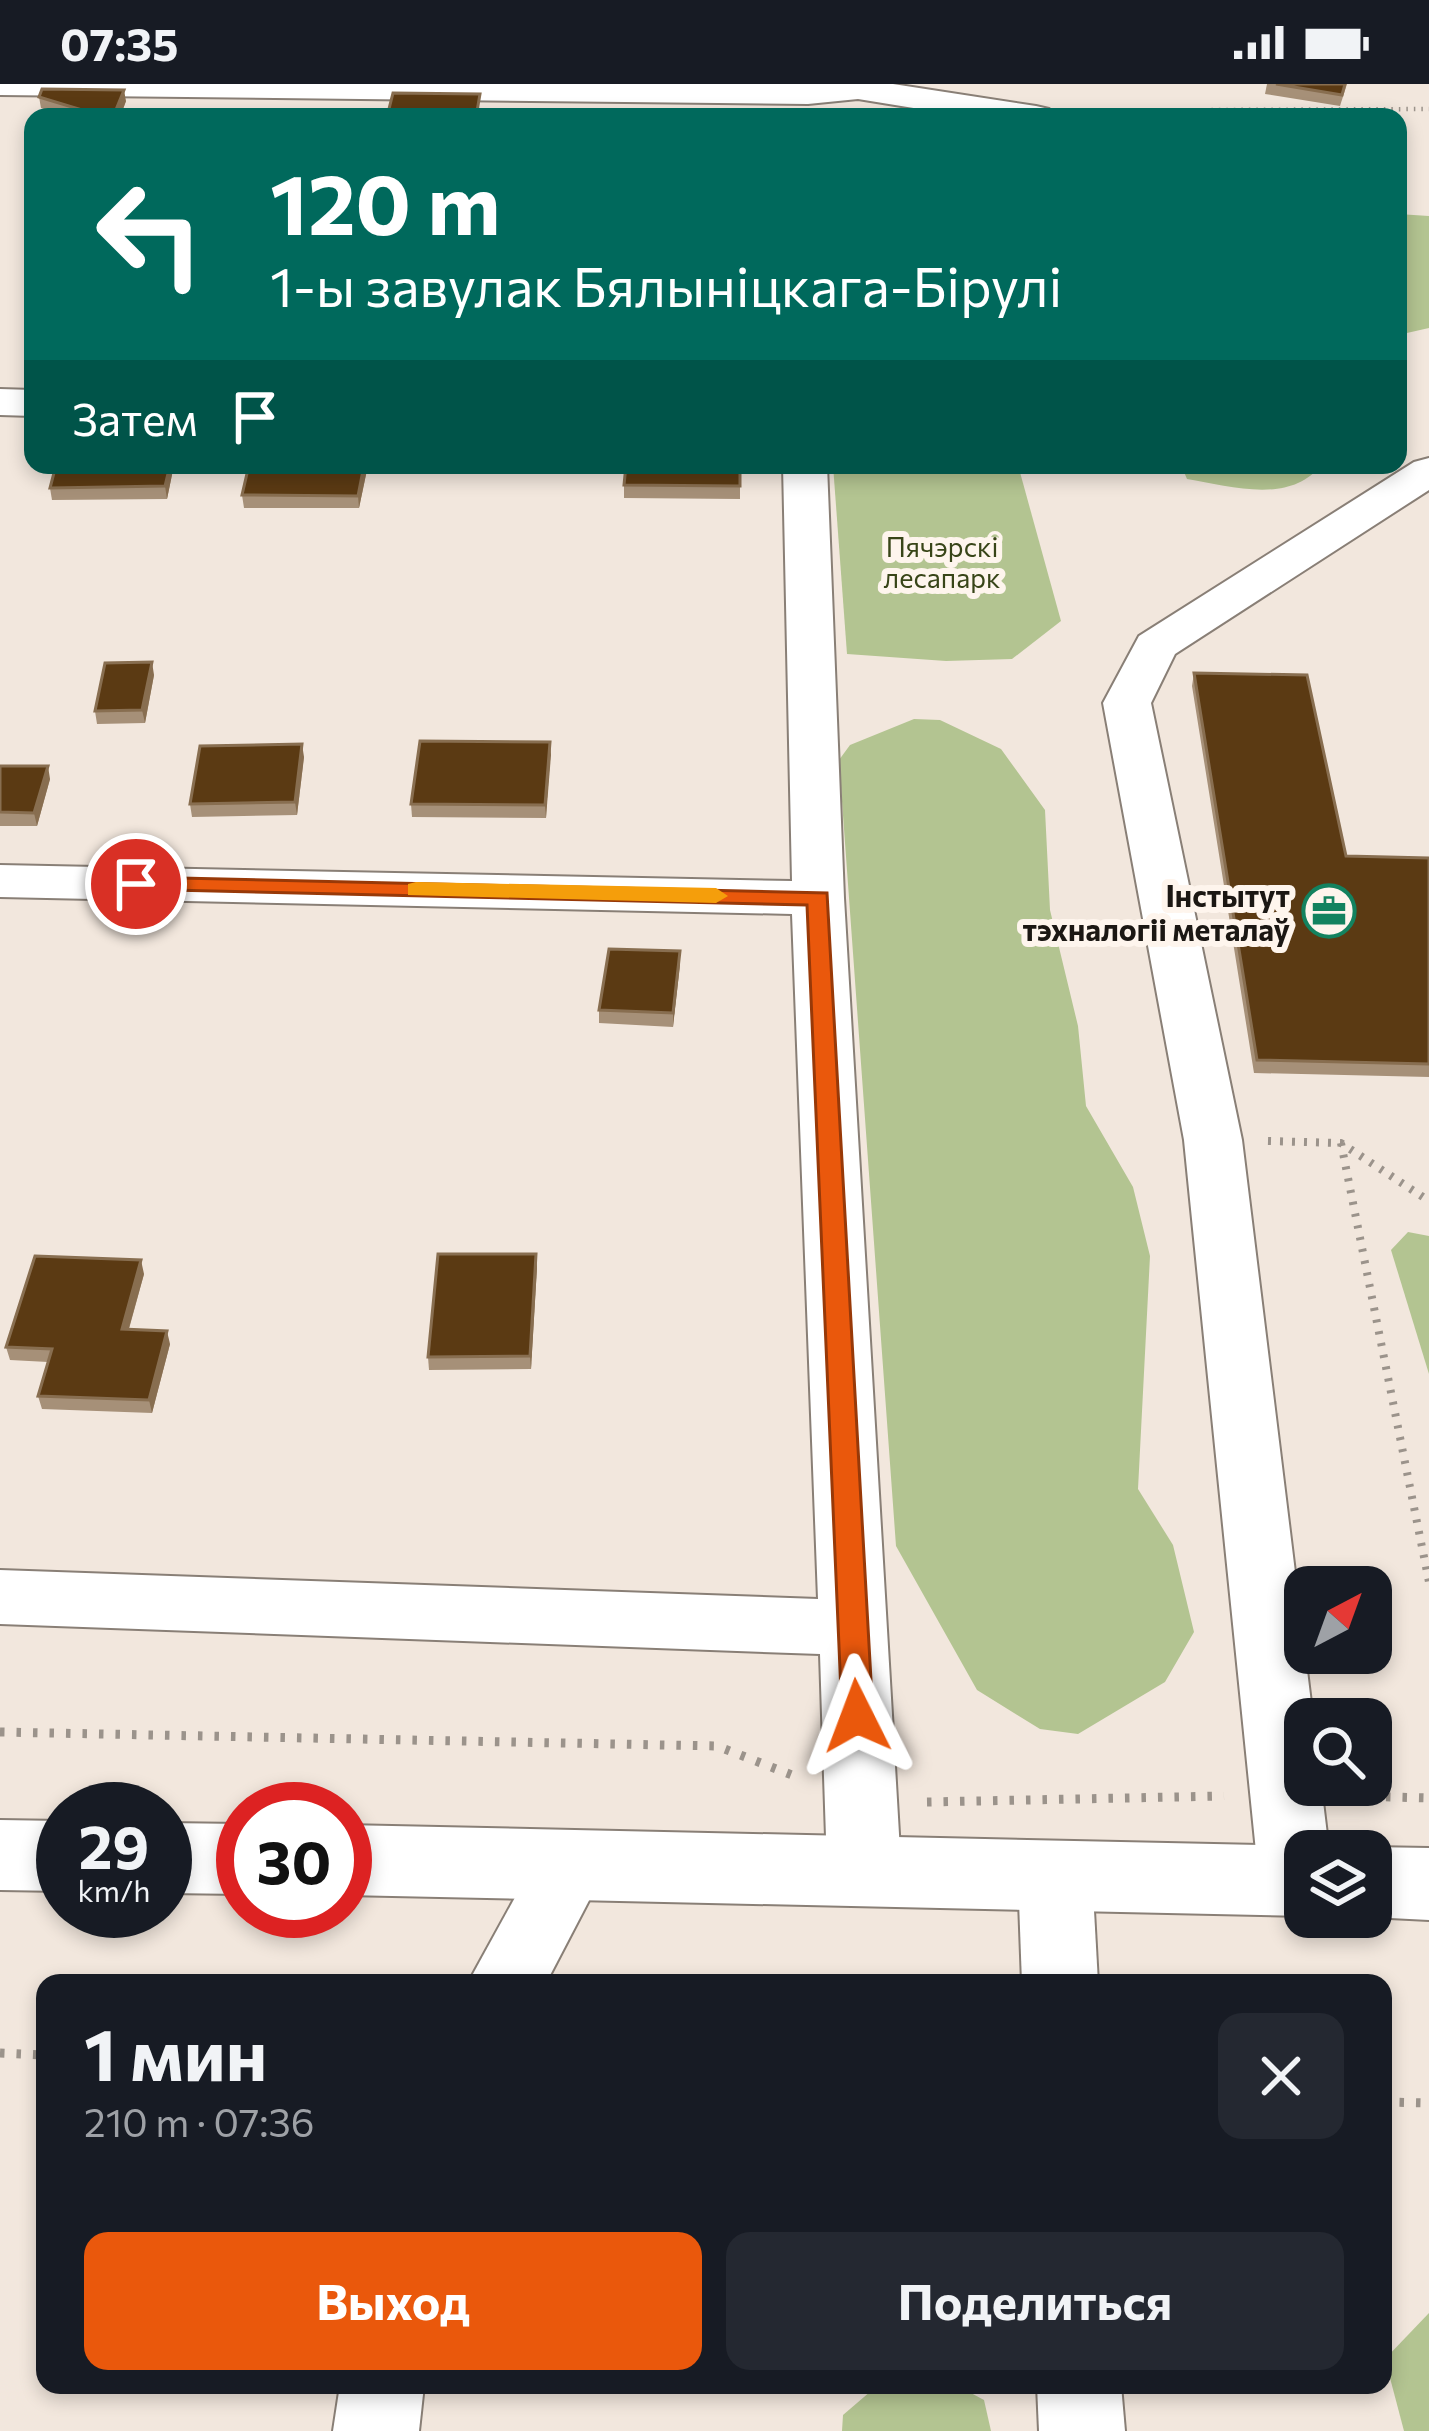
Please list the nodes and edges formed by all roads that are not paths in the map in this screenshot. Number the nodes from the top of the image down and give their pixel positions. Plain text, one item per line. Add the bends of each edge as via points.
1 (0, 85) edge
2 (808, 98) edge
3 (979, 108) edge
4 (1429, 472) edge
5 (806, 474) edge
6 (0, 881) edge
7 (818, 898) junction
8 (0, 1597) edge
9 (854, 1628) junction
10 (1302, 1830) edge
11 (863, 1835) junction
12 (0, 1855) edge
13 (36, 1856) edge
14 (372, 1860) edge
15 (572, 1864) junction
16 (1055, 1874) junction
17 (1284, 1880) edge
18 (1392, 1883) edge
19 (1429, 1884) edge
20 (511, 1974) edge
21 (1060, 1974) edge
22 (381, 2394) edge
23 (1080, 2394) edge
24 (376, 2431) edge
25 (1082, 2431) edge

1 - 2 street
2 - 3 street via 858,89
4 - 10 street via 1156,646 1126,703 1213,1140 1287,1795
5 - 7 street
6 - 7 street
7 - 9 street
8 - 9 street
9 - 11 street
11 - 15 main road
11 - 16 main road
12 - 13 main road
14 - 15 main road
15 - 20 street
16 - 17 main road
16 - 21 street
18 - 19 main road
22 - 24 street
23 - 25 street

